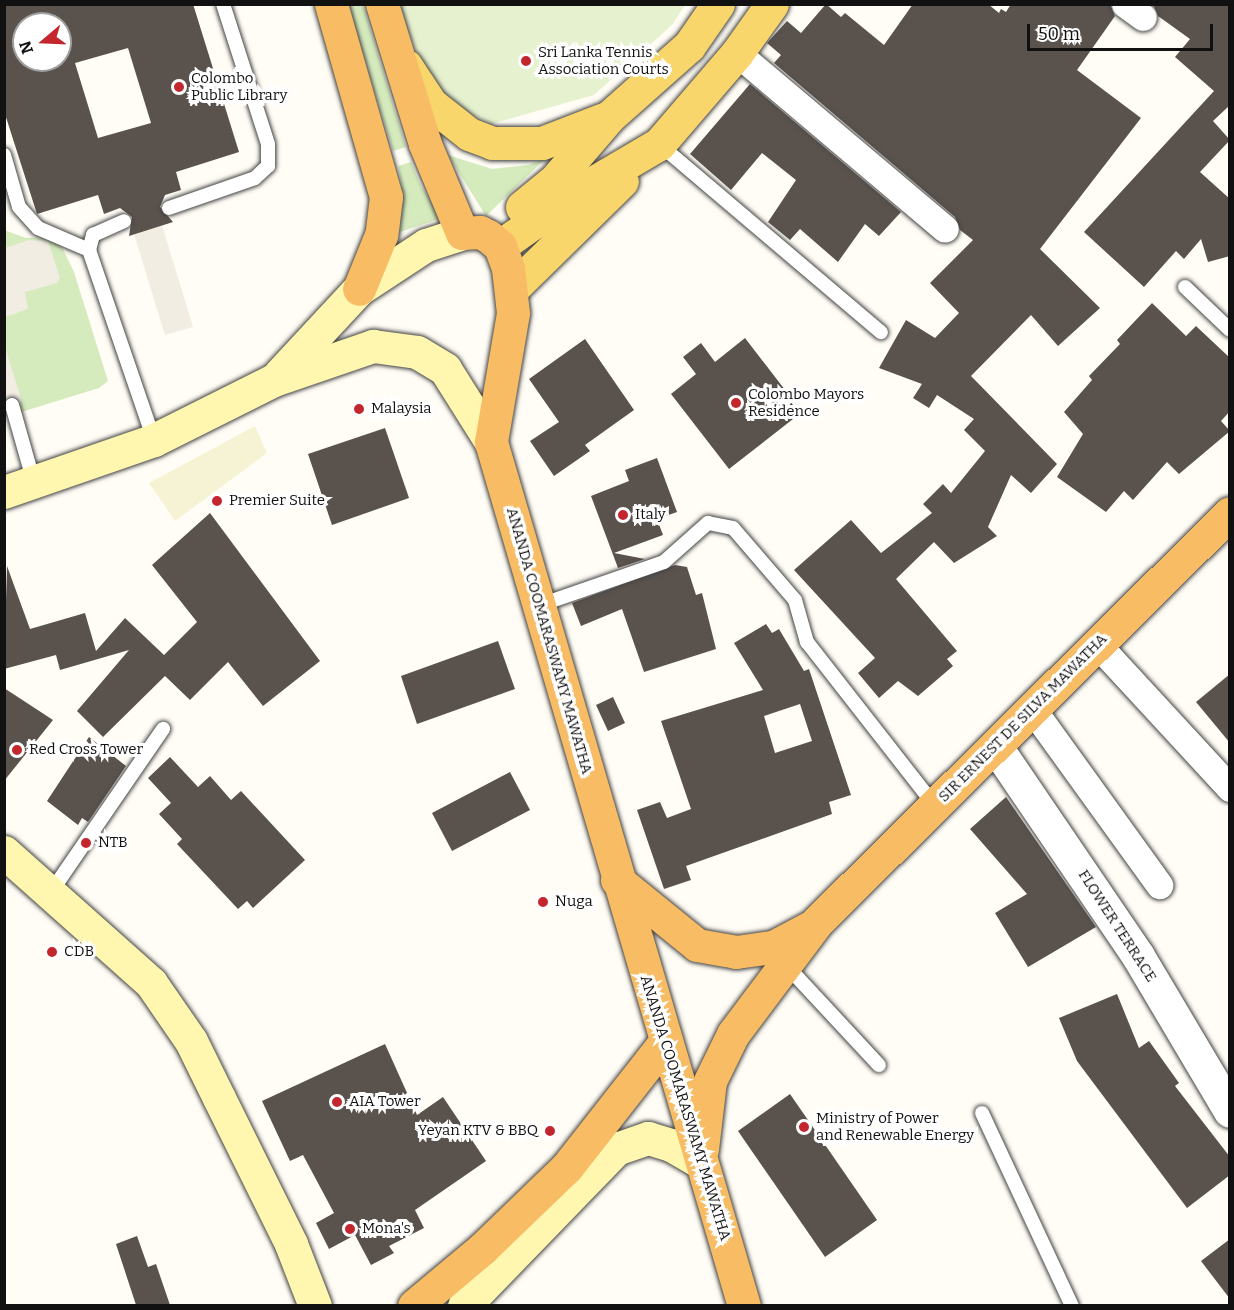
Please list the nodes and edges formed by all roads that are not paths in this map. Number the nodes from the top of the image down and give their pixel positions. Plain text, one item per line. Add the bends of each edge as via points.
1 (223, 4) edge
2 (331, 4) edge
3 (382, 4) edge
4 (718, 4) edge
5 (772, 4) edge
6 (395, 49) junction
7 (737, 53) junction
8 (609, 117) junction
9 (659, 144) junction
10 (4, 155) edge
11 (169, 208) dead end
12 (124, 221) dead end
13 (945, 230) dead end
14 (483, 238) junction
15 (89, 250) junction
16 (1185, 287) dead end
17 (359, 289) junction
18 (512, 289) junction
19 (1230, 330) edge
20 (881, 332) dead end
21 (274, 380) junction
22 (12, 405) dead end
23 (154, 440) junction
24 (491, 442) junction
25 (19, 488) edge
26 (1230, 513) edge
27 (540, 605) junction
28 (1097, 644) junction
29 (1033, 710) junction
30 (163, 729) dead end
31 (996, 747) junction
32 (1230, 788) edge
33 (935, 806) junction
34 (4, 852) edge
35 (616, 880) junction
36 (1159, 885) dead end
37 (51, 892) junction
38 (817, 922) junction
39 (785, 964) junction
40 (665, 1042) junction
41 (879, 1065) dead end
42 (1230, 1111) edge
43 (982, 1113) dead end
44 (700, 1162) junction
45 (315, 1305) edge
46 (414, 1305) edge
47 (464, 1305) edge
48 (744, 1305) edge
49 (1072, 1305) edge

1 - 11 lane via 268,144 268,166 255,178
2 - 17 highway via 386,197 381,235
3 - 6 highway, ANANDA COOMARASWAMY MAWATHA
4 - 8 main road via 689,46
5 - 7 main road
6 - 8 main road via 431,104 469,134 492,143 542,143
6 - 14 highway, ANANDA COOMARASWAMY MAWATHA via 425,144
7 - 9 main road
7 - 13 street
8 - 14 main road via 555,180
9 - 14 main road via 574,194
9 - 18 main road
9 - 20 lane
10 - 15 lane via 19,207 38,228
12 - 15 lane via 93,235
14 - 17 main road via 426,245
14 - 18 highway, ANANDA COOMARASWAMY MAWATHA
15 - 23 lane
16 - 19 lane
17 - 21 main road
18 - 24 highway, ANANDA COOMARASWAMY MAWATHA via 513,313
21 - 23 main road
21 - 24 main road via 360,348 400,347 445,369
22 - 25 lane
23 - 25 main road
24 - 27 highway, ANANDA COOMARASWAMY MAWATHA
26 - 28 highway, SIR ERNEST DE SILVA MAWATHA
27 - 33 lane via 664,562 708,523 733,528 795,600 807,642
27 - 35 highway, ANANDA COOMARASWAMY MAWATHA
28 - 29 highway, SIR ERNEST DE SILVA MAWATHA
28 - 32 street
29 - 31 highway, SIR ERNEST DE SILVA MAWATHA
29 - 36 street
30 - 37 lane
31 - 33 highway, SIR ERNEST DE SILVA MAWATHA
31 - 42 street, FLOWER TERRACE via 1138,956
33 - 38 highway, SIR ERNEST DE SILVA MAWATHA
34 - 37 main road
35 - 38 highway, SIR ERNEST DE SILVA MAWATHA via 697,945 736,952 773,947
35 - 40 highway, ANANDA COOMARASWAMY MAWATHA
37 - 45 main road via 151,983 190,1041 291,1244
38 - 39 highway, SIR ERNEST DE SILVA MAWATHA
39 - 41 lane
39 - 44 highway, SIR ERNEST DE SILVA MAWATHA via 738,1025 710,1081
40 - 44 highway, ANANDA COOMARASWAMY MAWATHA
40 - 46 highway via 567,1167 482,1249
43 - 49 lane
44 - 47 main road via 648,1138 616,1149
44 - 48 highway, ANANDA COOMARASWAMY MAWATHA

